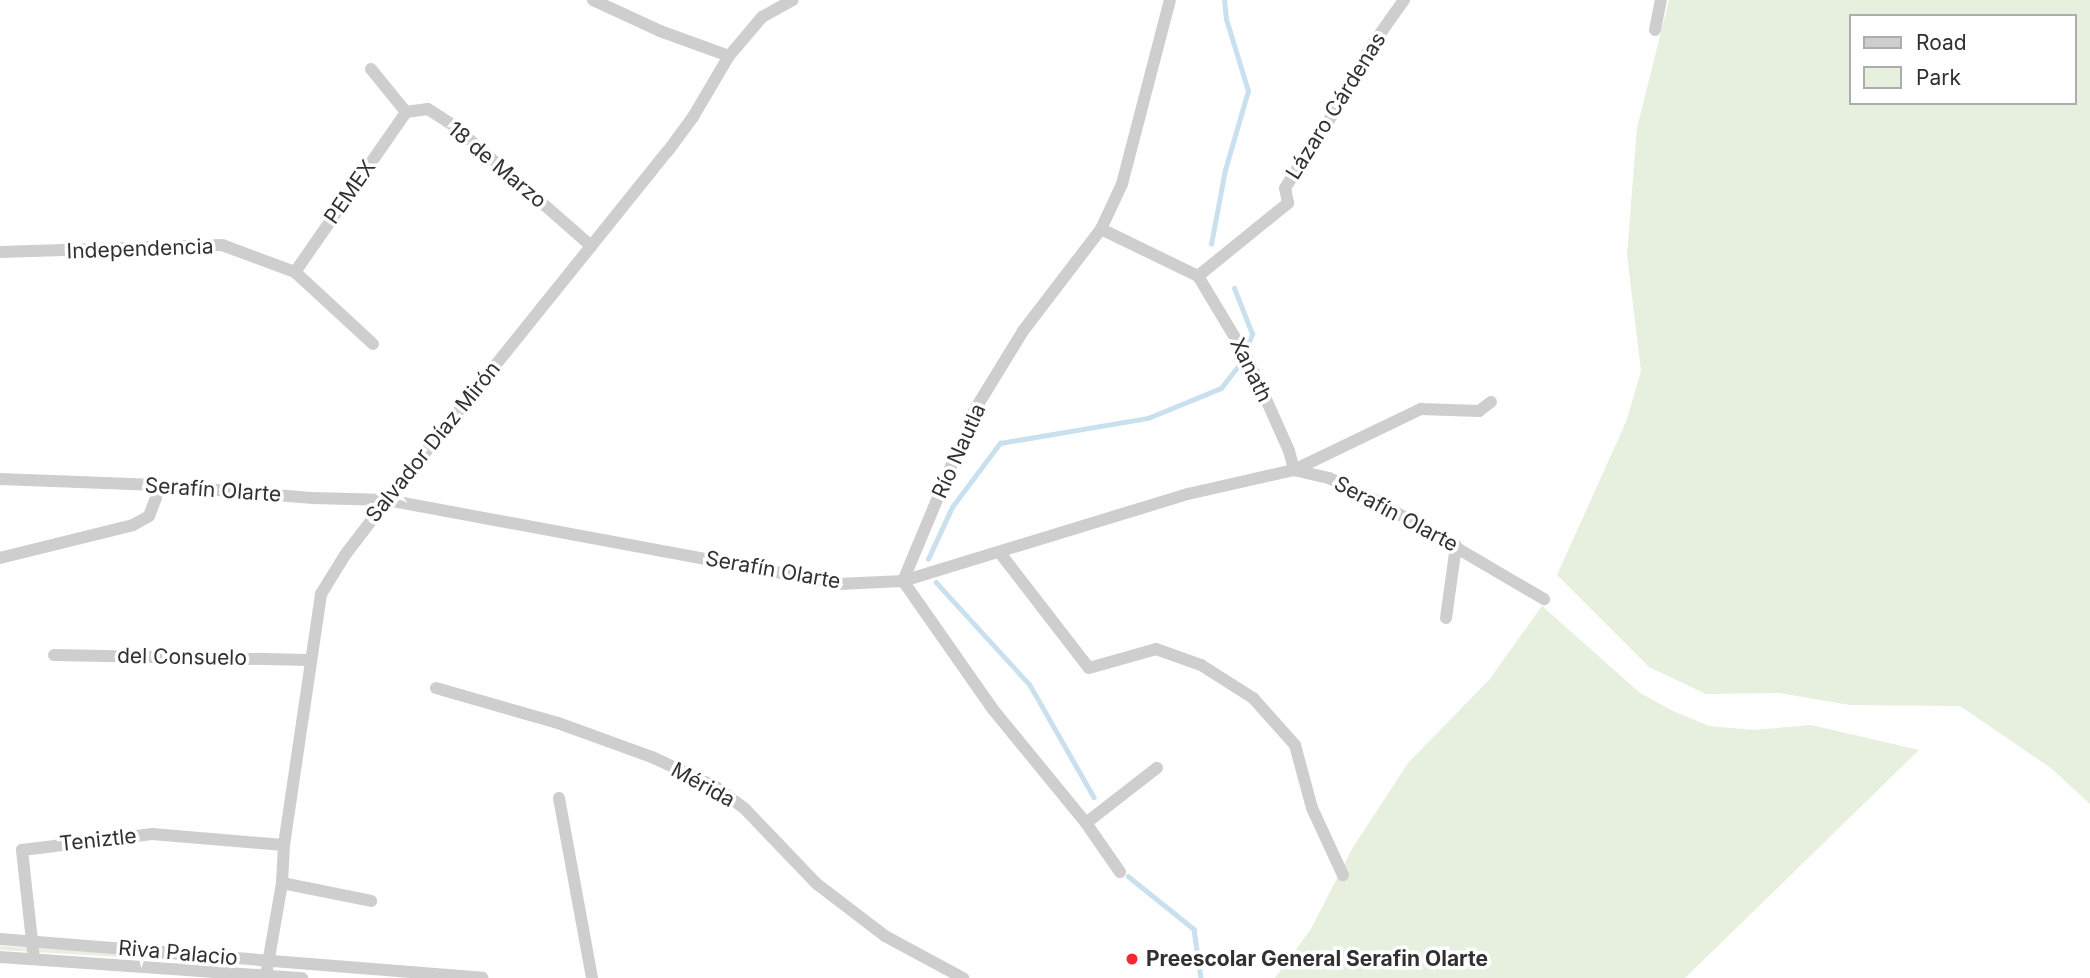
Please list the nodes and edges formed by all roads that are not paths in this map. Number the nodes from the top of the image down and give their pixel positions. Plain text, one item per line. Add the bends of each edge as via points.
1 (593, 0) edge
2 (793, 0) edge
3 (1170, 0) edge
4 (1404, 0) edge
5 (1661, 0) edge
6 (1655, 30) dead end
7 (729, 56) junction
8 (372, 69) dead end
9 (406, 112) junction
10 (1101, 229) junction
11 (591, 246) junction
12 (0, 252) edge
13 (295, 272) junction
14 (1198, 276) junction
15 (373, 344) dead end
16 (1492, 402) dead end
17 (1294, 470) junction
18 (0, 479) edge
19 (157, 485) junction
20 (387, 500) junction
21 (1456, 546) junction
22 (1000, 553) junction
23 (0, 558) edge
24 (903, 581) junction
25 (1544, 599) dead end
26 (1446, 618) dead end
27 (54, 655) dead end
28 (309, 660) junction
29 (436, 688) dead end
30 (1157, 768) dead end
31 (559, 798) dead end
32 (1086, 823) junction
33 (284, 845) junction
34 (1120, 872) dead end
35 (1343, 875) dead end
36 (282, 883) junction
37 (371, 901) dead end
38 (0, 939) edge
39 (32, 940) junction
40 (0, 957) edge
41 (34, 959) junction
42 (268, 961) junction
43 (325, 964) junction
44 (266, 975) junction
45 (302, 978) edge
46 (320, 978) edge
47 (482, 978) edge
48 (592, 978) edge
49 (963, 978) edge

1 - 7 street
2 - 7 street, Salvador Díaz Mirón via 762,17
3 - 10 street, Río Nautla via 1122,184
4 - 14 street, Lázaro Cárdenas via 1285,188 1288,203
5 - 6 street
7 - 11 street, Salvador Díaz Mirón via 693,117
8 - 9 street
9 - 11 street, 18 de Marzo via 428,109 453,125
9 - 13 street, PEMEX
10 - 14 street
10 - 24 street, Río Nautla via 1023,331 974,411
11 - 20 street, Salvador Díaz Mirón
12 - 13 street, Independencia via 222,246
13 - 15 street, Independencia
14 - 17 street, Xanath via 1240,342
16 - 17 street via 1479,411 1421,409
17 - 21 street, Serafín Olarte via 1329,478
17 - 22 street, Serafín Olarte via 1188,494
18 - 19 street, Serafín Olarte
19 - 20 street, Serafín Olarte
19 - 23 street via 149,516 133,525
20 - 24 street, Serafín Olarte via 839,584
20 - 28 street, Salvador Díaz Mirón via 321,594
21 - 25 street, Serafín Olarte
21 - 26 street
22 - 24 street, Serafín Olarte
22 - 35 street via 1089,668 1156,649 1201,665 1253,698 1295,745 1312,808
24 - 32 street via 992,708
27 - 28 street, del Consuelo
28 - 33 street, Salvador Díaz Mirón
29 - 49 street, Mérida via 558,723 652,757 716,787 745,809 817,884 885,936
30 - 32 street
31 - 48 street
32 - 34 street
33 - 36 street, Salvador Díaz Mirón
33 - 39 street, Teniztle via 152,834 22,850
36 - 37 street
36 - 42 street, Salvador Díaz Mirón
38 - 39 street, Riva Palacio
39 - 41 street, Teniztle
39 - 42 street, Riva Palacio
40 - 41 street, Riva Palacio
41 - 44 street, Riva Palacio
42 - 43 street, Riva Palacio
42 - 44 street, Salvador Díaz Mirón
43 - 46 street
43 - 47 street, Riva Palacio
44 - 45 street, Riva Palacio

